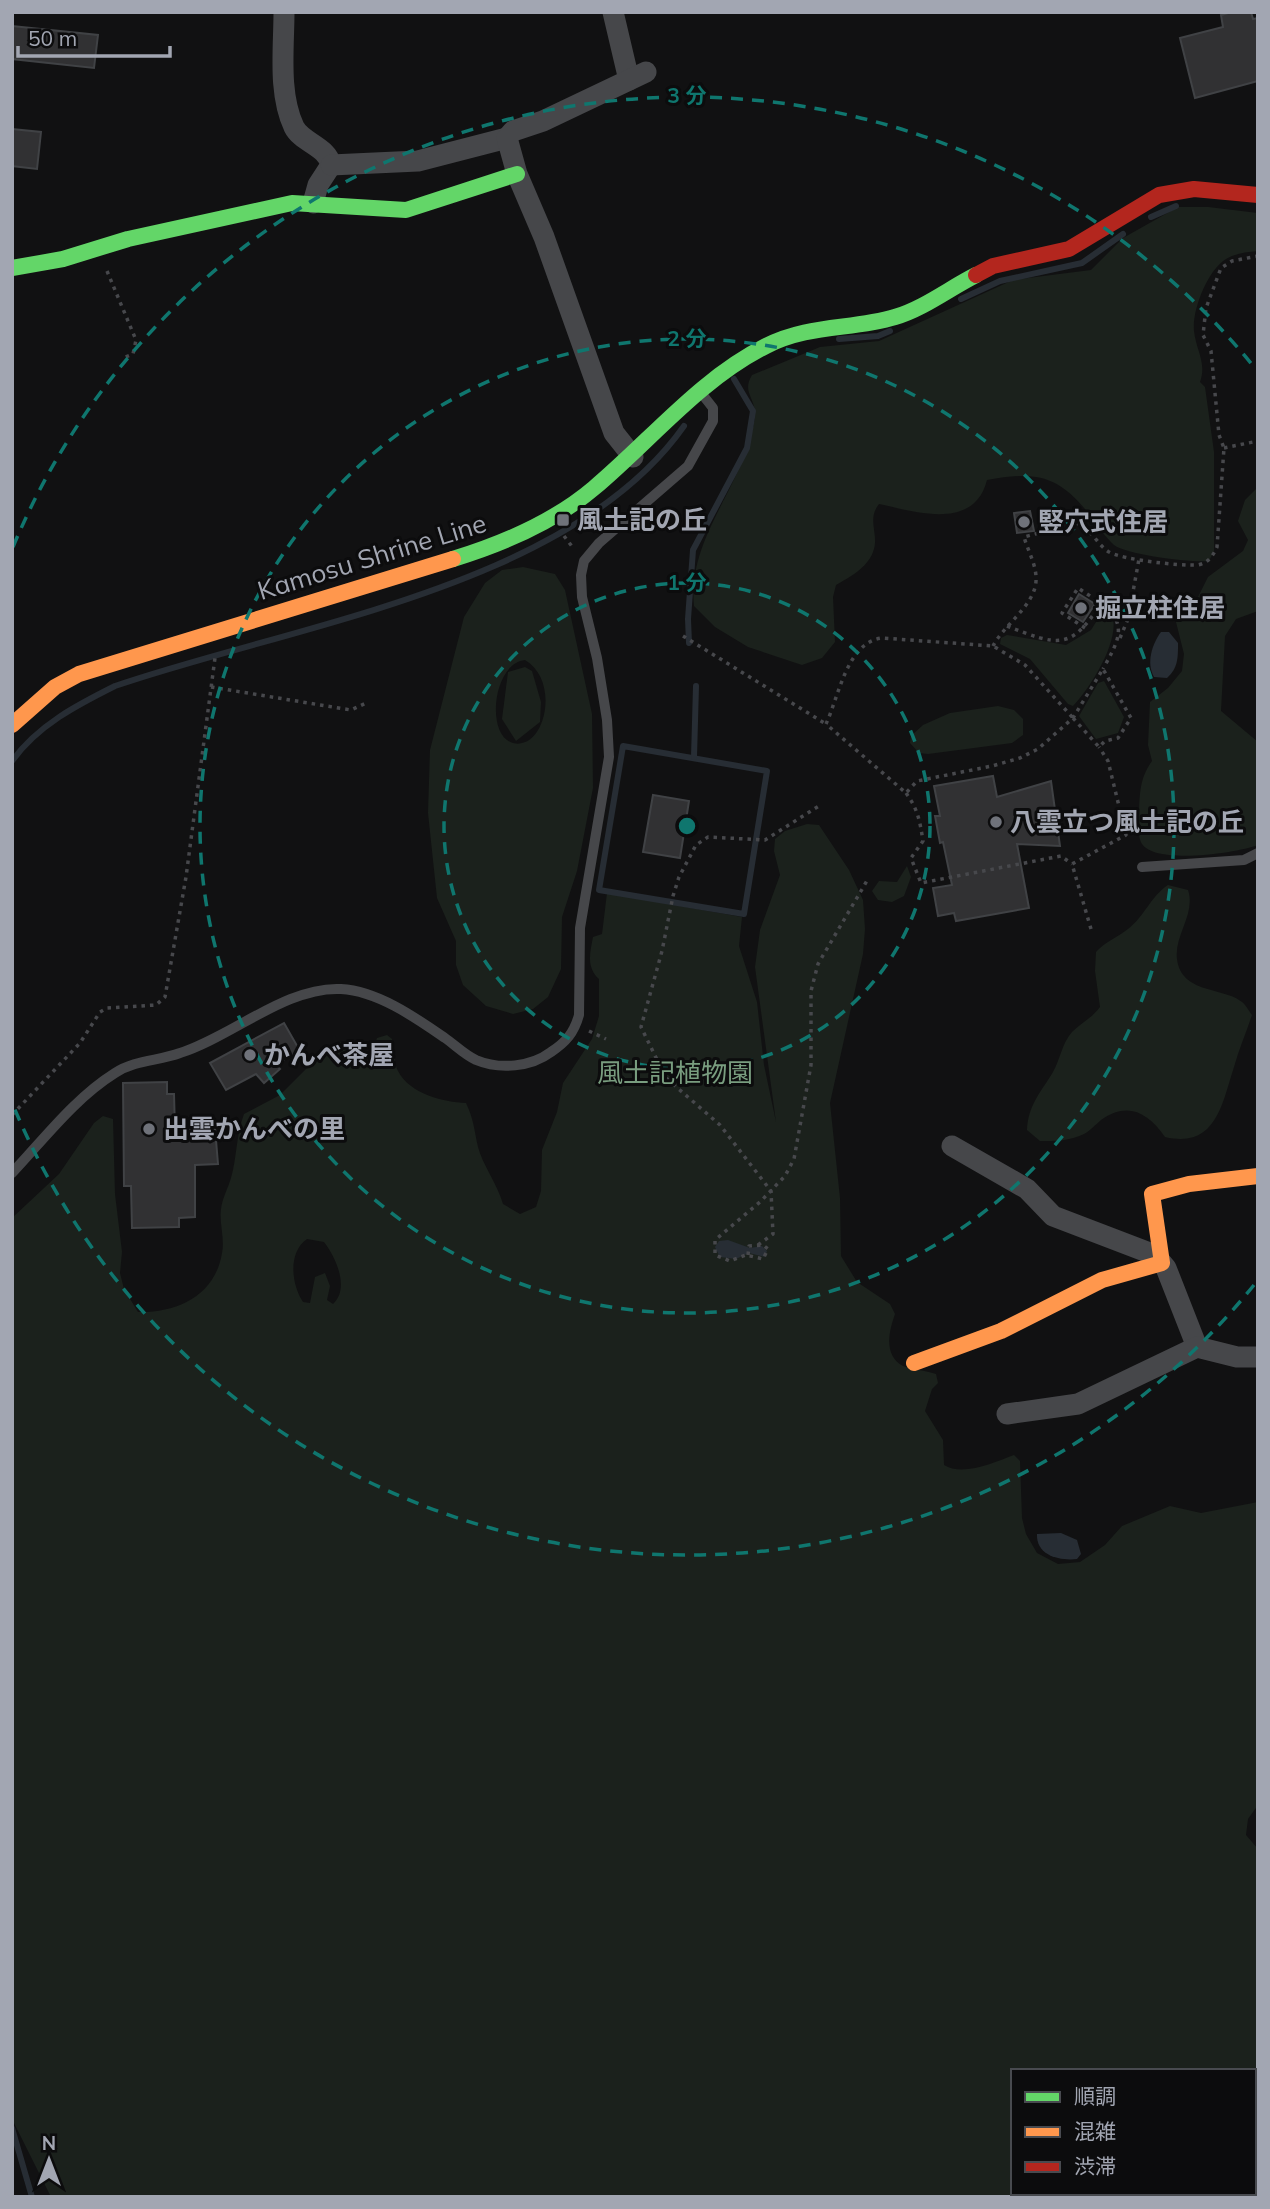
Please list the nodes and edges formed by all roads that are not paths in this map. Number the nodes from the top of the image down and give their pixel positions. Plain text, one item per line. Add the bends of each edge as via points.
1 (284, 12) edge
2 (612, 12) edge
3 (507, 138) junction
4 (331, 165) junction
5 (517, 174) junction
6 (1258, 195) edge
7 (313, 204) junction
8 (12, 268) edge
9 (700, 392) junction
10 (633, 457) junction
11 (12, 724) edge
12 (1258, 853) edge
13 (1142, 867) dead end
14 (952, 1146) dead end
15 (12, 1173) edge
16 (1258, 1176) edge
17 (1162, 1263) junction
18 (1197, 1347) junction
19 (1258, 1357) edge
20 (914, 1363) dead end
21 (1007, 1414) dead end

1 - 4 street via 285,97 295,129 323,151
2 - 3 street via 638,76 513,131
3 - 4 street via 418,161
3 - 5 street
4 - 7 street via 318,184
5 - 7 main road via 406,210
5 - 10 street via 614,433
6 - 9 main road, Kamosu Shrine Line via 1194,189 1159,195 1069,249 993,266 896,317 790,335 745,357
7 - 8 main road via 278,206
9 - 10 main road, Kamosu Shrine Line
9 - 15 lane via 713,408 713,421 688,466 584,561 582,597 597,658 609,757 580,928 579,1015 566,1041 541,1060 501,1066 476,1060 416,1019 371,996 317,989 180,1054 140,1061 115,1073
10 - 11 main road, Kamosu Shrine Line via 550,518 490,548 79,674
12 - 13 lane via 1244,860
14 - 17 street via 1027,1189 1053,1216 1155,1255
16 - 17 main road via 1189,1184 1152,1194
17 - 18 street
17 - 20 main road via 1102,1280 1001,1331
18 - 19 street
18 - 21 street via 1078,1404

